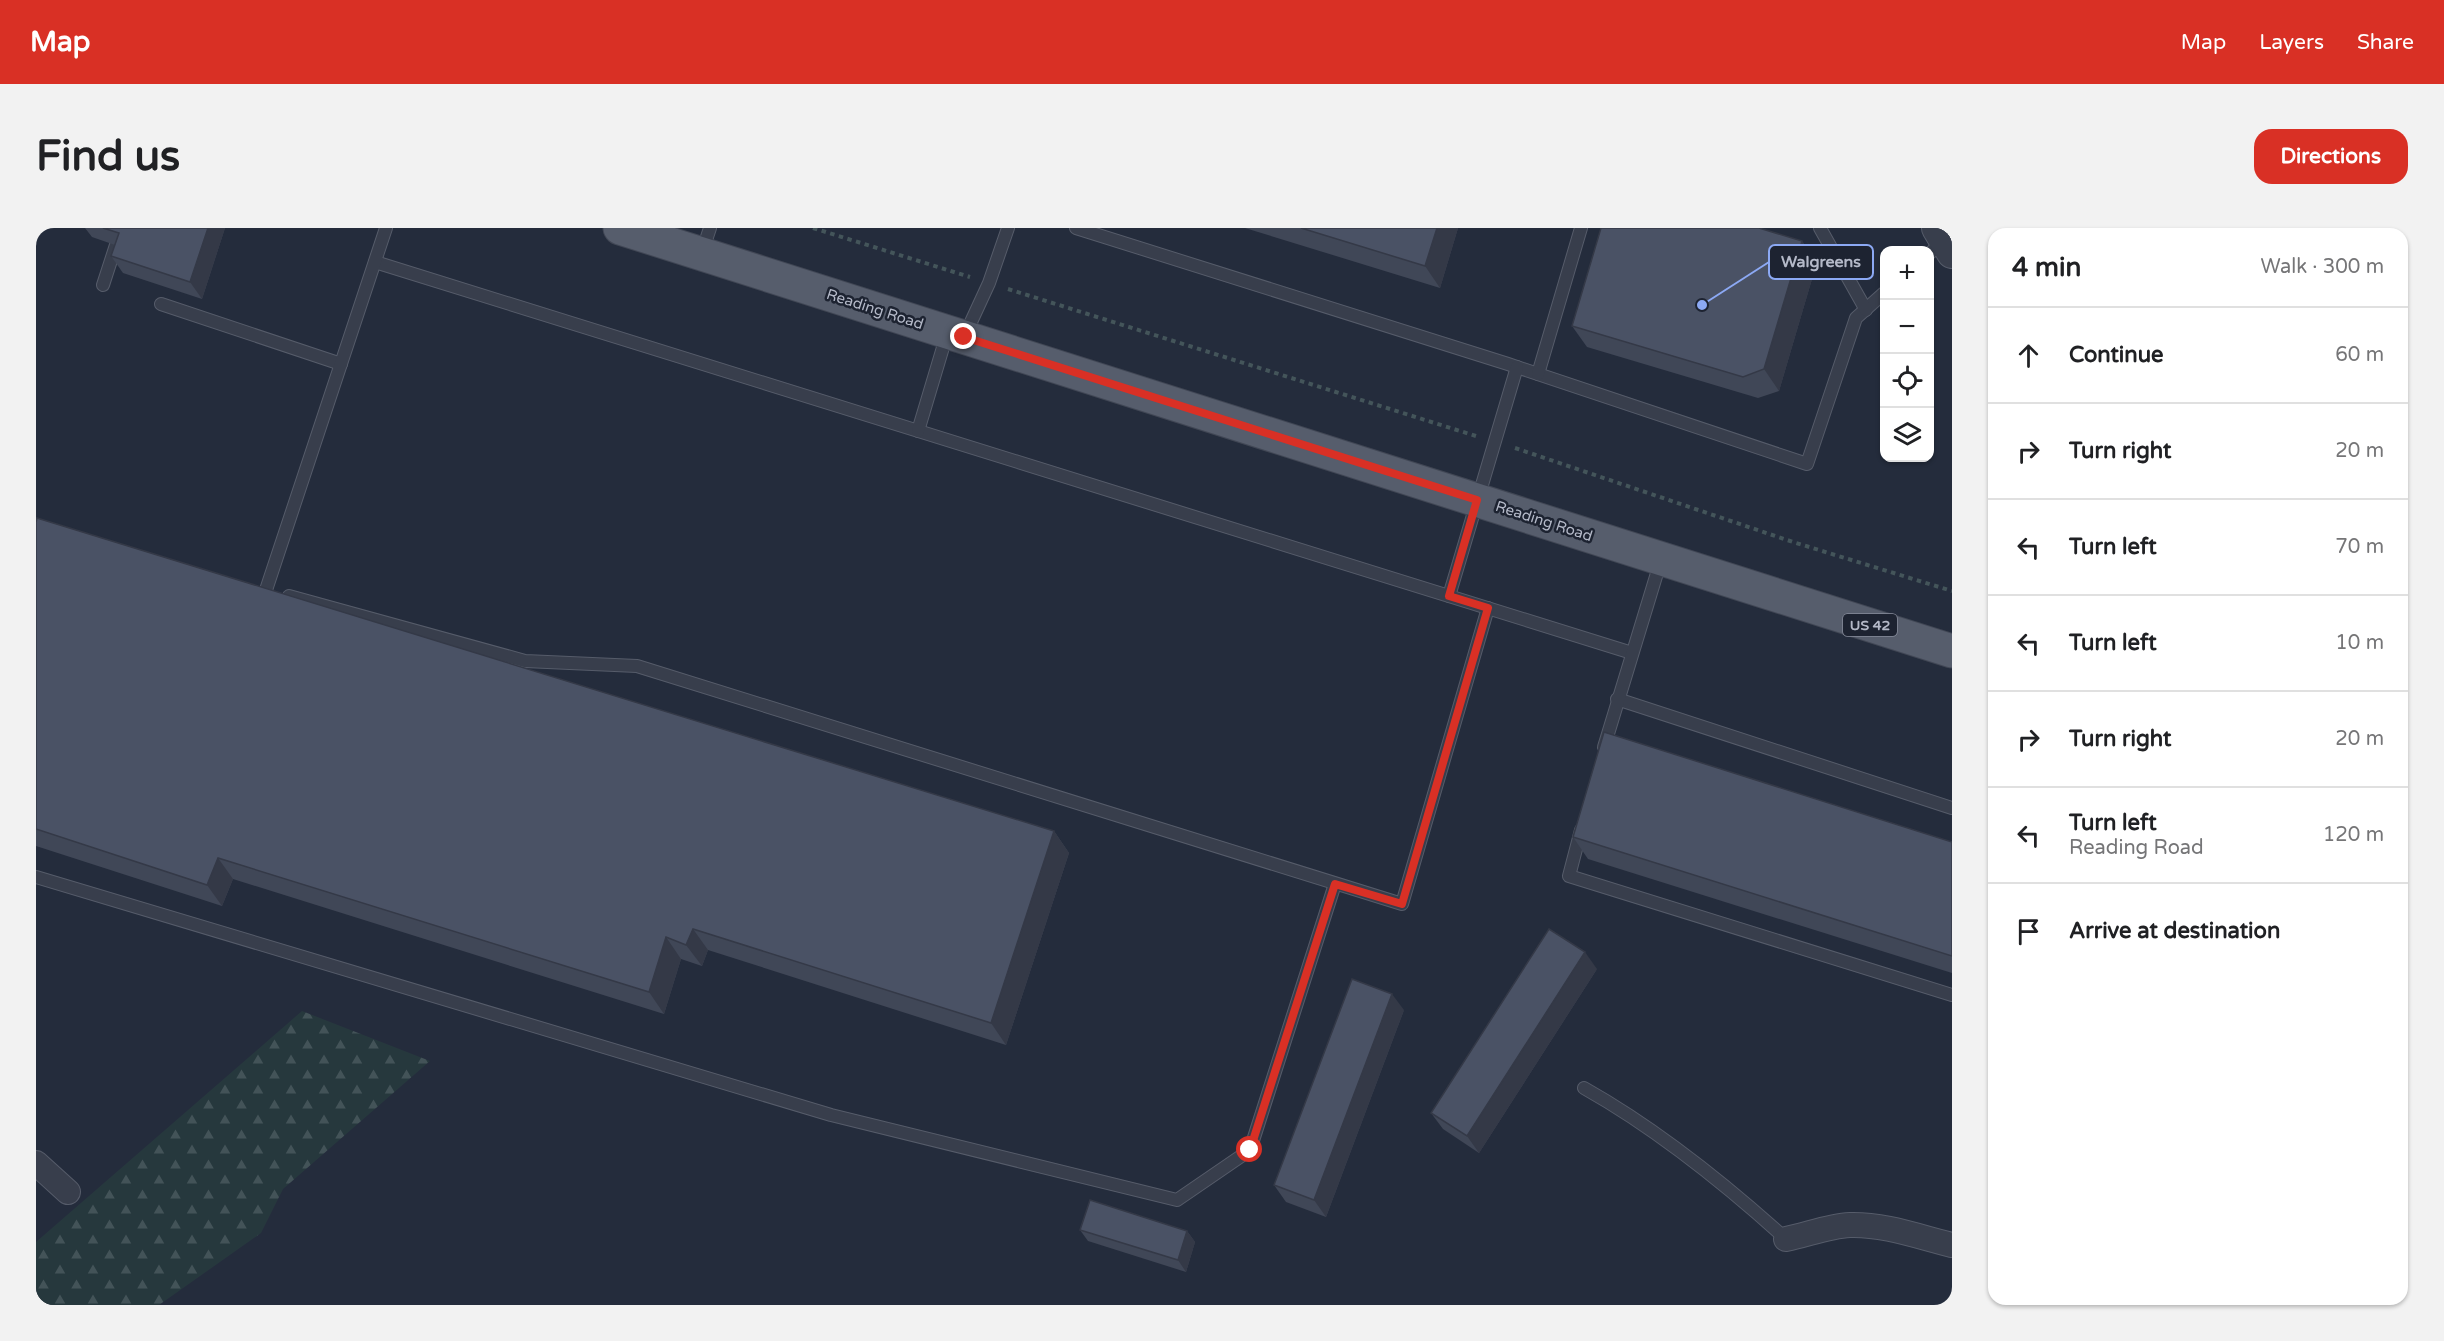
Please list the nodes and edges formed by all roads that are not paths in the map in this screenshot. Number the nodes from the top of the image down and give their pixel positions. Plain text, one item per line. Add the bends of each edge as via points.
1 (386, 228) edge
2 (621, 228) edge
3 (1008, 228) edge
4 (1076, 228) edge
5 (1581, 228) edge
6 (1820, 228) edge
7 (706, 241) edge
8 (116, 245) edge
9 (375, 262) junction
10 (103, 285) dead end
11 (1880, 297) edge
12 (161, 304) dead end
13 (1866, 310) junction
14 (956, 335) junction
15 (341, 364) junction
16 (1517, 367) junction
17 (1538, 374) junction
18 (918, 431) junction
19 (1477, 500) junction
20 (1661, 559) junction
21 (1449, 596) junction
22 (1488, 608) junction
23 (1952, 651) edge
24 (1632, 653) junction
25 (1617, 699) junction
26 (1602, 754) edge
27 (1952, 808) edge
28 (1584, 821) edge
29 (36, 877) edge
30 (1335, 884) junction
31 (1952, 995) edge
32 (1584, 1088) dead end
33 (36, 1163) edge
34 (68, 1192) dead end
35 (1786, 1239) joint
36 (1952, 1245) edge

1 - 9 lane
2 - 7 main road, Reading Road / US 42
3 - 14 lane via 989,283
4 - 16 lane
5 - 17 lane
6 - 13 lane
7 - 14 main road, Reading Road / US 42
8 - 10 lane
9 - 15 lane
9 - 18 lane
11 - 13 lane
12 - 15 lane
13 - 17 lane via 1856,318 1807,464
14 - 18 lane
14 - 19 main road, Reading Road / US 42
15 - 30 lane via 260,588 525,661 637,666
16 - 17 lane
16 - 19 lane
18 - 21 lane
19 - 20 main road, Reading Road / US 42
19 - 21 lane
20 - 23 main road, Reading Road / US 42
20 - 24 lane
21 - 22 lane
22 - 24 lane
22 - 30 lane via 1402,904
24 - 25 lane
25 - 26 lane
25 - 27 lane
28 - 31 lane via 1569,876
29 - 30 lane via 831,1115 1177,1200 1250,1150
32 - 35 lane via 1621,1109 1730,1188
33 - 34 street
35 - 36 street via 1850,1225 1872,1226

